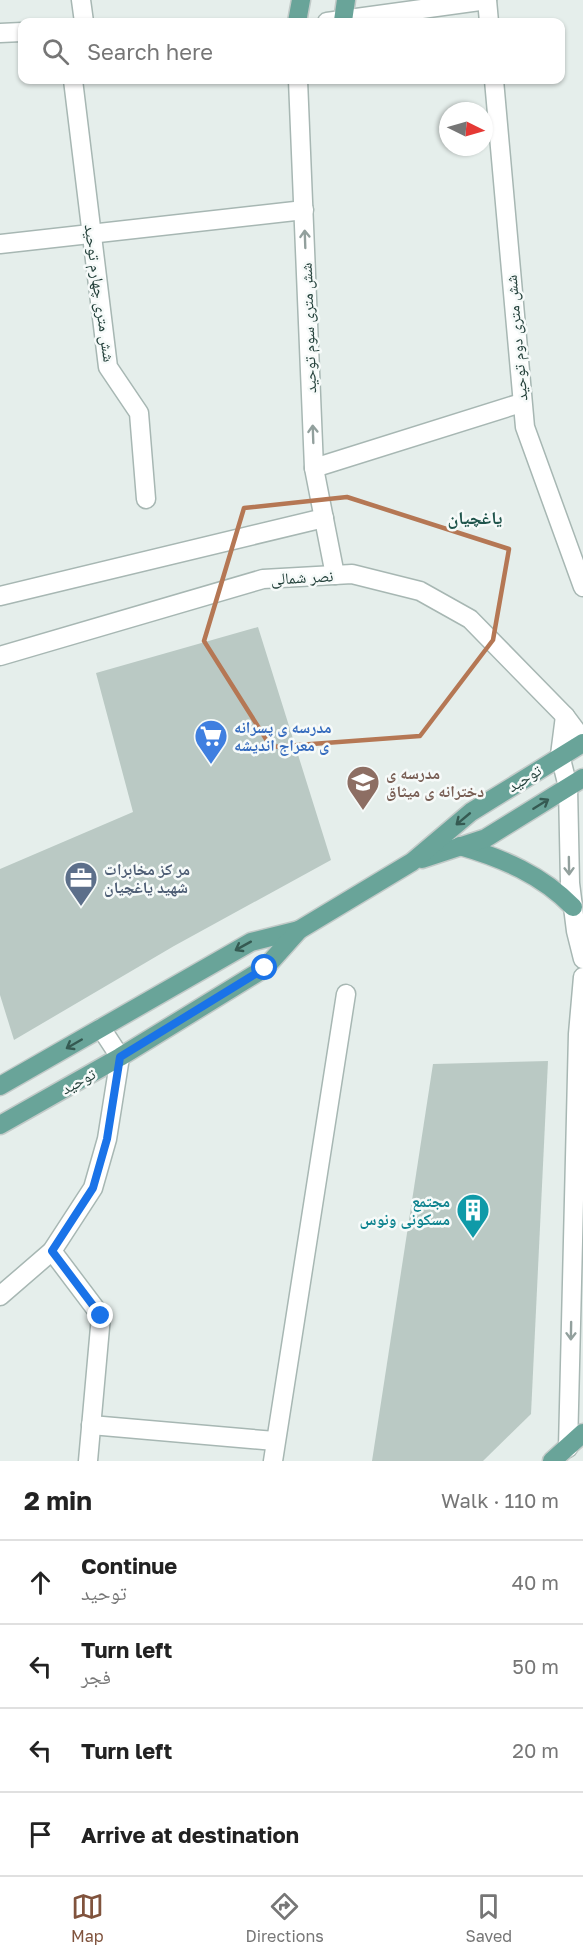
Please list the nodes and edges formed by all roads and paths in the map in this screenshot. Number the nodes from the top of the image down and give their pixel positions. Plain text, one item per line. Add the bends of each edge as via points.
1 (81, 0) edge
2 (300, 0) edge
3 (346, 0) edge
4 (487, 0) edge
5 (83, 18) edge
6 (298, 18) edge
7 (337, 18) edge
8 (363, 18) edge
9 (489, 18) edge
10 (18, 32) edge
11 (0, 33) edge
12 (73, 84) edge
13 (298, 84) edge
14 (494, 84) edge
15 (304, 210) junction
16 (92, 234) junction
17 (0, 244) edge
18 (521, 403) junction
19 (314, 468) junction
20 (146, 499) dead end
21 (324, 518) junction
22 (335, 575) junction
23 (583, 587) edge
24 (0, 596) edge
25 (0, 656) edge
26 (565, 716) junction
27 (583, 742) edge
28 (560, 755) junction
29 (576, 783) edge
30 (460, 846) junction
31 (412, 862) junction
32 (573, 907) junction
33 (299, 930) junction
34 (583, 959) edge
35 (583, 977) edge
36 (346, 994) dead end
37 (101, 1028) junction
38 (581, 1033) edge
39 (120, 1057) junction
40 (0, 1086) edge
41 (0, 1125) edge
42 (52, 1251) junction
43 (572, 1272) junction
44 (0, 1296) edge
45 (583, 1307) edge
46 (91, 1425) junction
47 (583, 1433) edge
48 (275, 1441) junction
49 (568, 1448) junction
50 (88, 1461) edge
51 (273, 1461) edge
52 (552, 1461) edge

1 - 5 street
2 - 6 main road
3 - 7 main road
4 - 8 street
4 - 9 street
10 - 11 street
12 - 16 street, شش متری چهارم توحید
13 - 15 street, شش متری سوم توحید
14 - 18 street, شش متری دوم توحید
15 - 16 street
19 -> 15 street, شش متری سوم توحید
16 - 17 street
16 - 20 street, شش متری چهارم توحید via 108,367 139,413
18 - 19 street
18 - 23 street, شش متری دوم توحید via 525,427
19 - 21 street, شش متری سوم توحید
21 - 22 street, شش متری سوم توحید
21 - 24 street
22 - 25 street, نصر شمالی via 263,579
22 - 26 street, نصر شمالی via 352,574 420,591 470,619
26 - 27 street, نصر شمالی
26 - 28 street
27 - 28 main road, توحید
28 - 29 street
28 -> 31 main road, توحید via 471,812
30 -> 29 main road, توحید via 486,838
29 -> 32 street via 570,883
30 - 31 main road, توحید
30 - 32 main road via 489,854 542,880
31 - 33 main road, توحید
32 - 34 street
33 -> 37 main road, توحید via 250,942
33 - 39 main road, توحید via 265,968
35 - 38 street
36 - 48 street
37 - 39 street
37 -> 40 main road, توحید
38 - 43 street
39 - 41 main road, توحید
39 - 42 street via 107,1139 93,1188
42 - 44 street
42 - 46 street via 101,1316
43 - 45 street
43 -> 49 street
46 - 48 street
46 - 50 street
47 - 49 main road
48 - 51 street
49 - 52 main road

